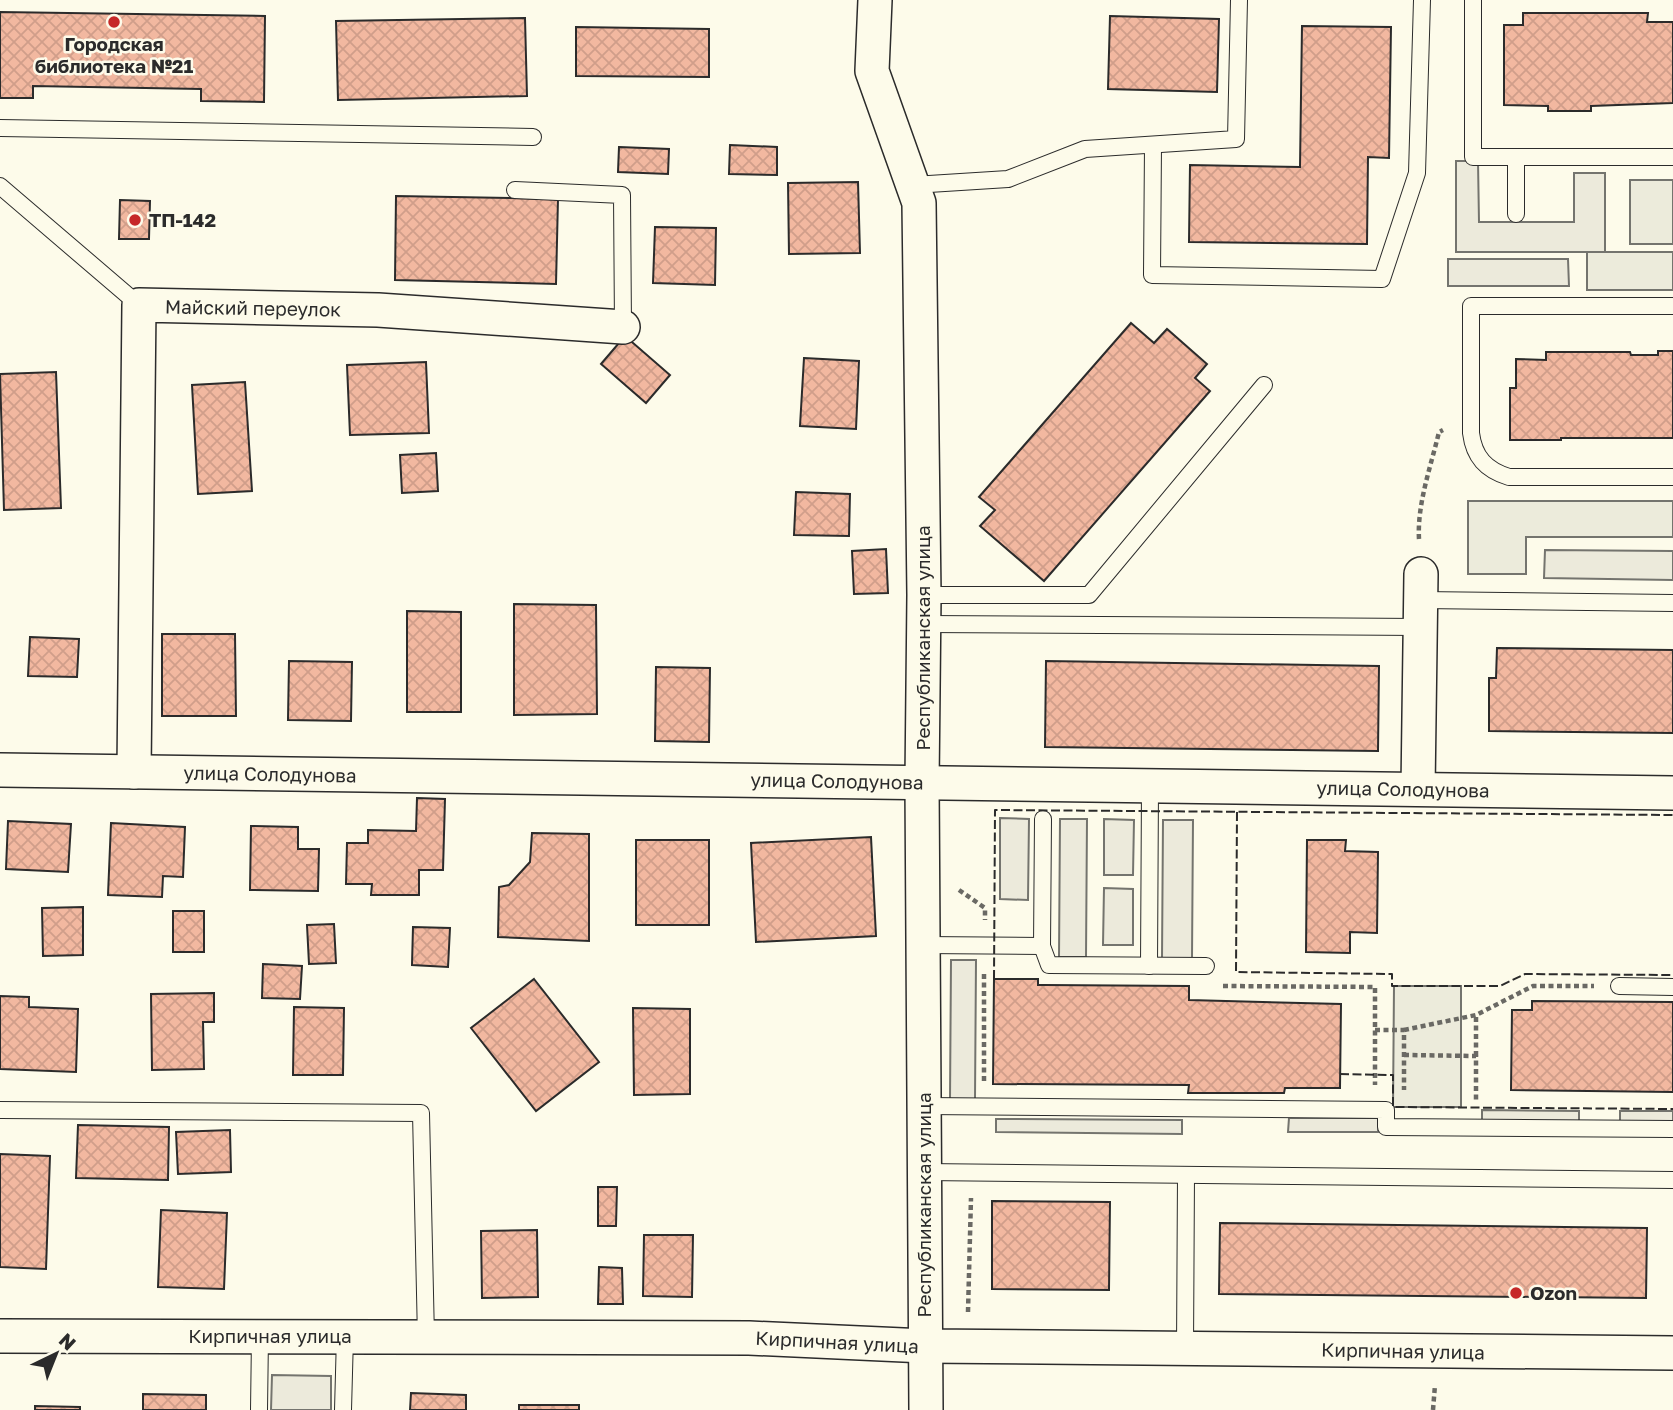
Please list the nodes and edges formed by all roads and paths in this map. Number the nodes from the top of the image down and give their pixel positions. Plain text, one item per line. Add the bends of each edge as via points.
1 (875, 0) edge
2 (1239, 0) edge
3 (1422, 0) edge
4 (1473, 0) edge
5 (0, 128) edge
6 (533, 137) dead end
7 (1153, 145) junction
8 (1516, 157) junction
9 (1673, 157) edge
10 (913, 185) junction
11 (0, 186) edge
12 (515, 190) dead end
13 (1516, 214) dead end
14 (139, 305) junction
15 (1673, 306) edge
16 (623, 327) joint
17 (1264, 385) dead end
18 (1471, 412) junction
19 (1673, 477) edge
20 (1421, 601) junction
21 (1673, 603) edge
22 (924, 609) junction
23 (0, 770) edge
24 (134, 772) junction
25 (922, 783) junction
26 (1150, 786) junction
27 (1418, 789) junction
28 (1673, 793) edge
29 (1043, 819) dead end
30 (955, 887) dead end
31 (923, 945) junction
32 (985, 945) junction
33 (1042, 946) junction
34 (1149, 966) junction
35 (1206, 966) joint
36 (1619, 986) joint
37 (1673, 987) edge
38 (1476, 1015) junction
39 (1375, 1030) junction
40 (1404, 1030) junction
41 (1404, 1055) junction
42 (1476, 1056) junction
43 (1404, 1101) dead end
44 (1464, 1102) dead end
45 (1476, 1102) junction
46 (1489, 1102) dead end
47 (924, 1106) junction
48 (984, 1107) junction
49 (0, 1110) edge
50 (1375, 1110) junction
51 (1673, 1129) edge
52 (924, 1172) junction
53 (983, 1173) junction
54 (1186, 1175) junction
55 (1673, 1180) edge
56 (968, 1317) dead end
57 (0, 1336) edge
58 (260, 1336) junction
59 (345, 1336) junction
60 (426, 1338) junction
61 (925, 1346) junction
62 (1185, 1349) junction
63 (1673, 1353) edge
64 (259, 1410) edge
65 (343, 1410) edge
66 (926, 1410) edge

1 - 10 street, Республиканская улица via 872,71
2 - 7 lane via 1236,139
3 - 7 lane via 1417,173 1382,279 1153,275
4 - 8 lane via 1473,157
5 - 6 lane
7 - 10 lane via 1085,149 1008,179
8 - 9 lane
8 - 13 lane
10 - 22 street, Республиканская улица via 919,203
11 - 14 lane
12 - 16 lane via 622,195
14 - 16 street, Майский переулок via 378,310
14 - 24 street, Майский переулок
15 - 18 lane via 1471,306
17 - 22 lane via 1088,595
18 - 19 lane via 1472,445 1495,473 1509,477
18 - 20 path via 1439,432 1418,524
20 - 21 lane
20 - 22 lane
20 - 27 street
22 - 25 street, Республиканская улица
23 - 24 street, улица Солодунова
24 - 25 street, улица Солодунова
25 - 26 street, улица Солодунова
25 - 31 street, Республиканская улица
26 - 27 street, улица Солодунова
26 - 34 lane
27 - 28 street, улица Солодунова
29 - 33 lane
30 - 32 path via 985,908
31 - 32 lane
31 - 47 street, Республиканская улица
32 - 33 lane
32 - 48 path
33 - 34 lane via 1049,965
34 - 35 lane
35 - 39 path via 1207,986 1376,987
36 - 37 lane
36 - 38 path via 1533,986
38 - 40 path
38 - 42 path
39 - 40 path
39 - 50 path
40 - 41 path
41 - 42 path
41 - 43 path
42 - 45 path
44 - 45 path
45 - 46 path
47 - 48 lane
47 - 52 street, Республиканская улица
48 - 50 lane
49 - 60 lane via 421,1113
50 - 51 lane via 1386,1110 1386,1127
52 - 53 lane
52 - 61 street, Республиканская улица
53 - 54 lane
53 - 56 path via 971,1195
54 - 55 lane
54 - 62 lane
57 - 58 street, Кирпичная улица
58 - 59 street, Кирпичная улица
58 - 64 lane
59 - 60 street, Кирпичная улица
59 - 65 lane
60 - 61 street, Кирпичная улица via 749,1338
61 - 62 street, Кирпичная улица
61 - 66 street, Республиканская улица
62 - 63 street, Кирпичная улица

